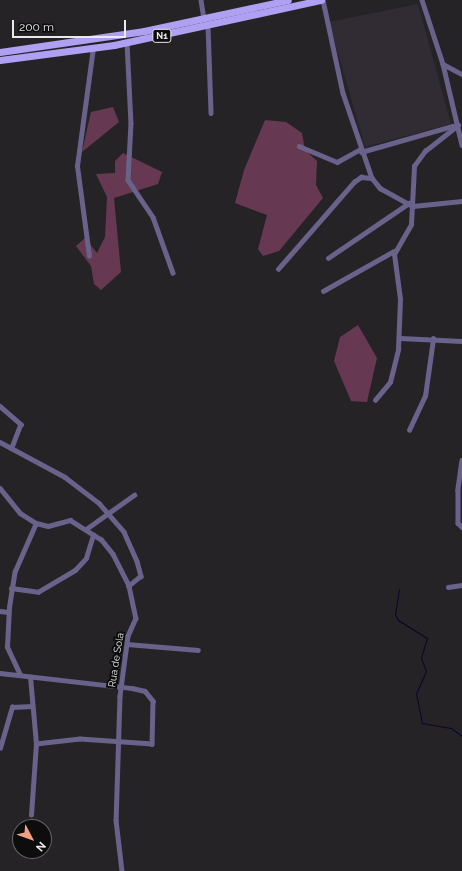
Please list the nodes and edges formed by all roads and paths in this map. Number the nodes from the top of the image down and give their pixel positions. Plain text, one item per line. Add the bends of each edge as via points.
1 (201, 0) edge
2 (288, 0) edge
3 (322, 0) edge
4 (422, 1) edge
5 (204, 19) junction
6 (208, 26) junction
7 (127, 42) junction
8 (93, 48) junction
9 (0, 52) edge
10 (0, 60) edge
11 (443, 64) junction
12 (462, 74) edge
13 (211, 113) dead end
14 (456, 125) junction
15 (462, 145) edge
16 (299, 146) dead end
17 (361, 151) junction
18 (372, 178) junction
19 (462, 201) edge
20 (411, 204) junction
21 (394, 251) junction
22 (89, 256) dead end
23 (328, 258) dead end
24 (278, 269) dead end
25 (172, 274) dead end
26 (323, 291) dead end
27 (400, 338) junction
28 (433, 339) junction
29 (462, 341) edge
30 (375, 400) dead end
31 (0, 406) edge
32 (409, 430) dead end
33 (0, 442) edge
34 (12, 448) junction
35 (462, 460) edge
36 (0, 488) edge
37 (134, 495) dead end
38 (108, 514) junction
39 (36, 523) junction
40 (462, 527) edge
41 (86, 529) junction
42 (93, 535) junction
43 (462, 585) edge
44 (129, 586) junction
45 (448, 587) dead end
46 (11, 588) junction
47 (0, 611) edge
48 (8, 612) junction
49 (127, 644) junction
50 (198, 650) dead end
51 (0, 673) edge
52 (20, 675) junction
53 (30, 677) junction
54 (120, 687) junction
55 (32, 706) junction
56 (120, 742) junction
57 (36, 744) junction
58 (0, 748) edge
59 (31, 815) dead end
60 (122, 871) edge

1 - 5 street
2 - 5 main road, N1
3 - 6 main road, N1
3 - 17 street via 332,50
4 - 11 street
5 - 9 main road, N1 via 79,42
6 - 7 main road, N1
6 - 13 street
7 - 8 main road, N1
7 - 25 street via 131,122 128,180 153,217
8 - 10 main road, N1
8 - 22 street via 77,166
11 - 12 street
11 - 14 street
14 - 15 street
14 - 17 street
14 - 20 street via 415,162
16 - 17 street via 337,162
17 - 18 street
18 - 20 street via 380,188
18 - 24 street via 361,177 354,182
19 - 20 street
20 - 21 street via 410,225
20 - 23 street
21 - 26 street
21 - 27 street via 400,294
27 - 28 street
27 - 30 street via 392,375
28 - 29 street
28 - 32 street via 425,396
31 - 34 street via 21,424
33 - 34 street
34 - 38 street via 77,484
35 - 40 street via 458,523
36 - 39 street via 20,513
37 - 38 street
38 - 41 street
38 - 44 street via 127,538 139,568 139,580
39 - 41 street, Rua de Sola via 48,526 70,520
39 - 46 street via 15,571
41 - 42 street, Rua de Sola
42 - 44 street, Rua de Sola via 109,546
42 - 46 street via 86,558 75,570 38,592
43 - 45 street
44 - 49 street, Rua de Sola via 136,618
46 - 48 street
47 - 48 street
48 - 52 street via 7,647
49 - 50 street
49 - 54 street, Rua de Sola
51 - 52 street
52 - 53 street
53 - 54 street
53 - 55 street
54 - 56 street, Rua de Sola
54 - 56 street via 146,691 153,701 152,744
55 - 57 street
55 - 58 street via 12,707
56 - 57 street via 71,739
56 - 60 street, Rua de Sola via 116,820
57 - 59 street

